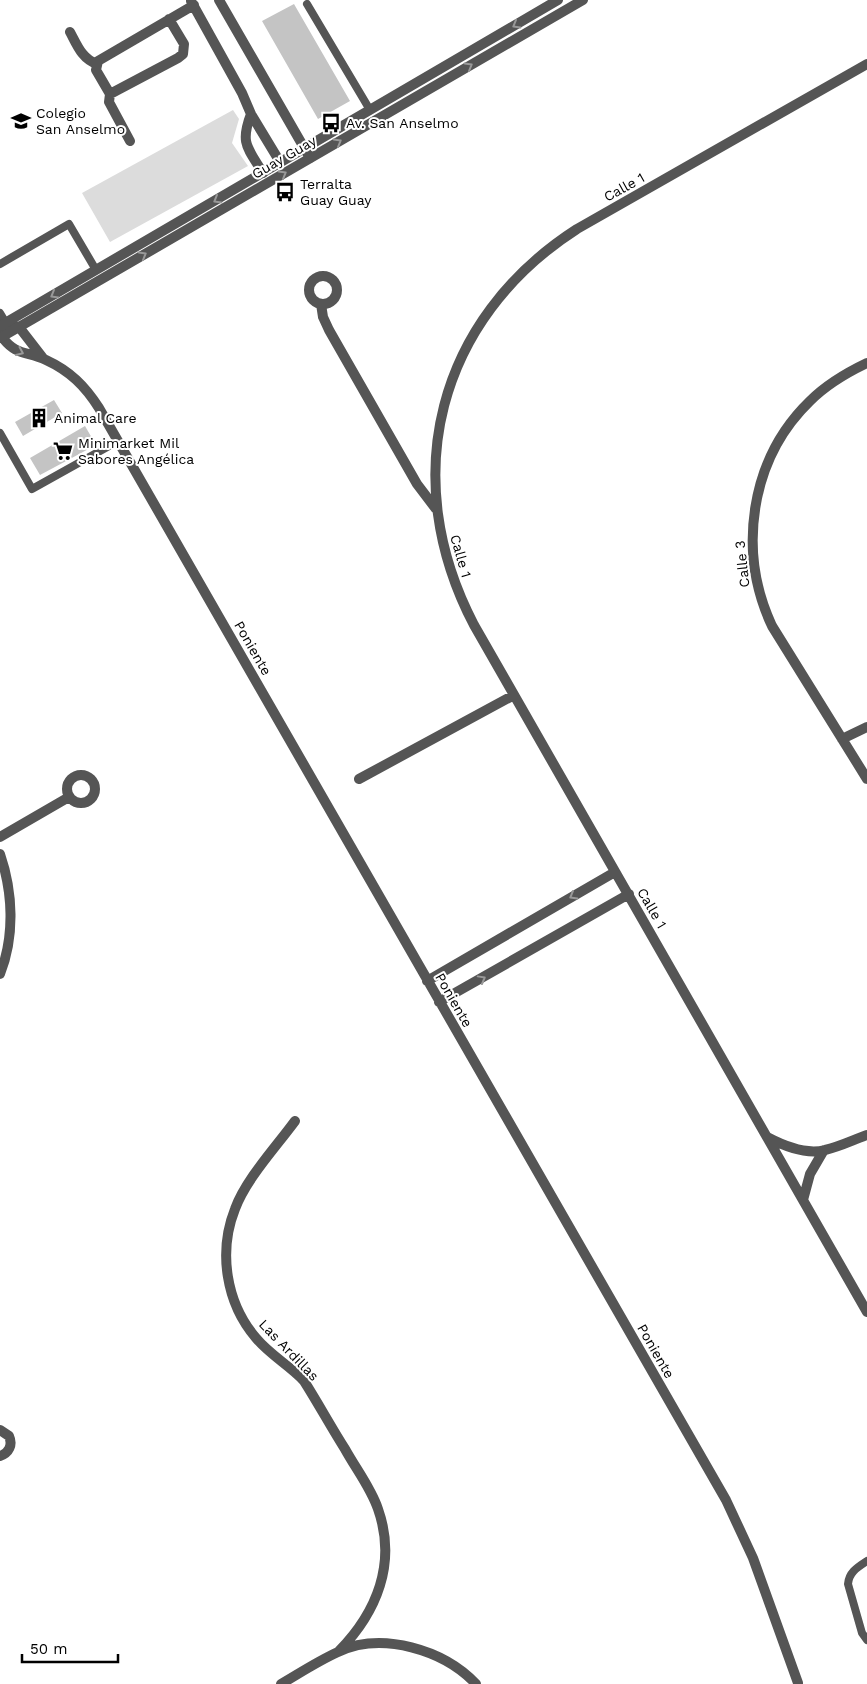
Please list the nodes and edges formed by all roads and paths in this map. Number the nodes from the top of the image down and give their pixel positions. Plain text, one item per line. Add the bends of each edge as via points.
1 (219, 0) edge
2 (558, 0) edge
3 (583, 0) edge
4 (192, 2) edge
5 (307, 4) dead end
6 (169, 19) junction
7 (70, 32) dead end
8 (96, 64) junction
9 (867, 64) edge
10 (110, 94) junction
11 (370, 110) junction
12 (391, 111) junction
13 (251, 114) junction
14 (367, 125) junction
15 (130, 141) dead end
16 (304, 148) junction
17 (310, 158) junction
18 (280, 162) junction
19 (263, 173) junction
20 (0, 264) edge
21 (98, 275) junction
22 (321, 304) dead end
23 (0, 313) edge
24 (3, 324) edge
25 (19, 327) junction
26 (1, 337) edge
27 (43, 358) junction
28 (867, 363) edge
29 (0, 433) edge
30 (118, 441) junction
31 (436, 509) junction
32 (514, 695) junction
33 (867, 727) edge
34 (842, 739) junction
35 (359, 779) dead end
36 (867, 780) edge
37 (69, 797) dead end
38 (0, 837) edge
39 (0, 854) edge
40 (616, 872) junction
41 (628, 894) junction
42 (0, 974) edge
43 (427, 981) junction
44 (439, 1002) junction
45 (294, 1121) dead end
46 (867, 1135) edge
47 (767, 1137) junction
48 (824, 1150) junction
49 (803, 1200) junction
50 (867, 1312) edge
51 (0, 1430) edge
52 (0, 1456) edge
53 (867, 1561) edge
54 (867, 1640) edge
55 (339, 1651) junction
56 (798, 1683) edge
57 (281, 1684) edge
58 (476, 1684) edge

1 - 16 street
2 -> 11 street, Guay Guay
12 -> 3 street, Guay Guay
4 - 6 street
4 - 13 street
5 - 11 lane
6 - 8 street
6 - 10 street via 184,44 183,54
7 - 8 street via 84,56
8 - 10 street via 96,70
9 - 31 street, Calle 1 via 578,229 522,272 495,302 476,330 449,388 437,442 434,470
10 - 15 street via 110,102
11 - 12 street
11 - 14 street
11 - 16 street, Guay Guay
12 - 14 street, Guay Guay
13 - 18 street
13 - 19 street via 245,130 246,142
17 -> 14 street, Guay Guay
16 - 17 street
16 - 18 street, Guay Guay
21 -> 17 street, Guay Guay
18 - 19 street, Guay Guay
19 -> 21 street, Guay Guay
20 - 21 lane via 69,224
21 -> 24 street, Guay Guay
21 - 25 street, Guay Guay
22 - 31 street, Calle 1 via 329,330 417,484
23 - 24 lane
24 - 25 street
24 - 26 street
25 - 26 street, Guay Guay
25 - 27 street, Poniente
26 -> 27 street, Poniente via 20,353
27 - 30 street, Poniente via 63,368 86,389
28 - 34 street, Calle 3 via 821,391 792,420 763,473 753,526 754,571 766,613
29 - 30 lane via 32,489
30 - 43 street, Poniente
31 - 32 street, Calle 1 via 447,562 458,593
32 - 35 street
32 - 40 street, Calle 1
33 - 34 street
34 - 36 street, Calle 3
37 - 38 street
39 - 42 street via 8,883 10,920
40 - 41 street, Calle 1
40 -> 43 street
44 -> 41 street
41 - 47 street, Calle 1
43 - 44 street, Poniente
44 - 56 street, Poniente via 736,1518 754,1558
45 - 55 street, Las Ardillas via 235,1209 228,1234 227,1270 231,1292 249,1329 268,1351 304,1381 378,1510 385,1553 382,1578 369,1613
46 - 48 street
47 - 48 street via 796,1148
47 - 49 street, Calle 1
48 - 49 street via 810,1174
49 - 50 street, Calle 1
51 - 52 street via 9,1436 11,1444 8,1452
53 - 54 lane via 856,1568 848,1584
55 - 57 street, Las Ardillas
55 - 58 street, Las Ardillas via 375,1644 413,1647 449,1662

